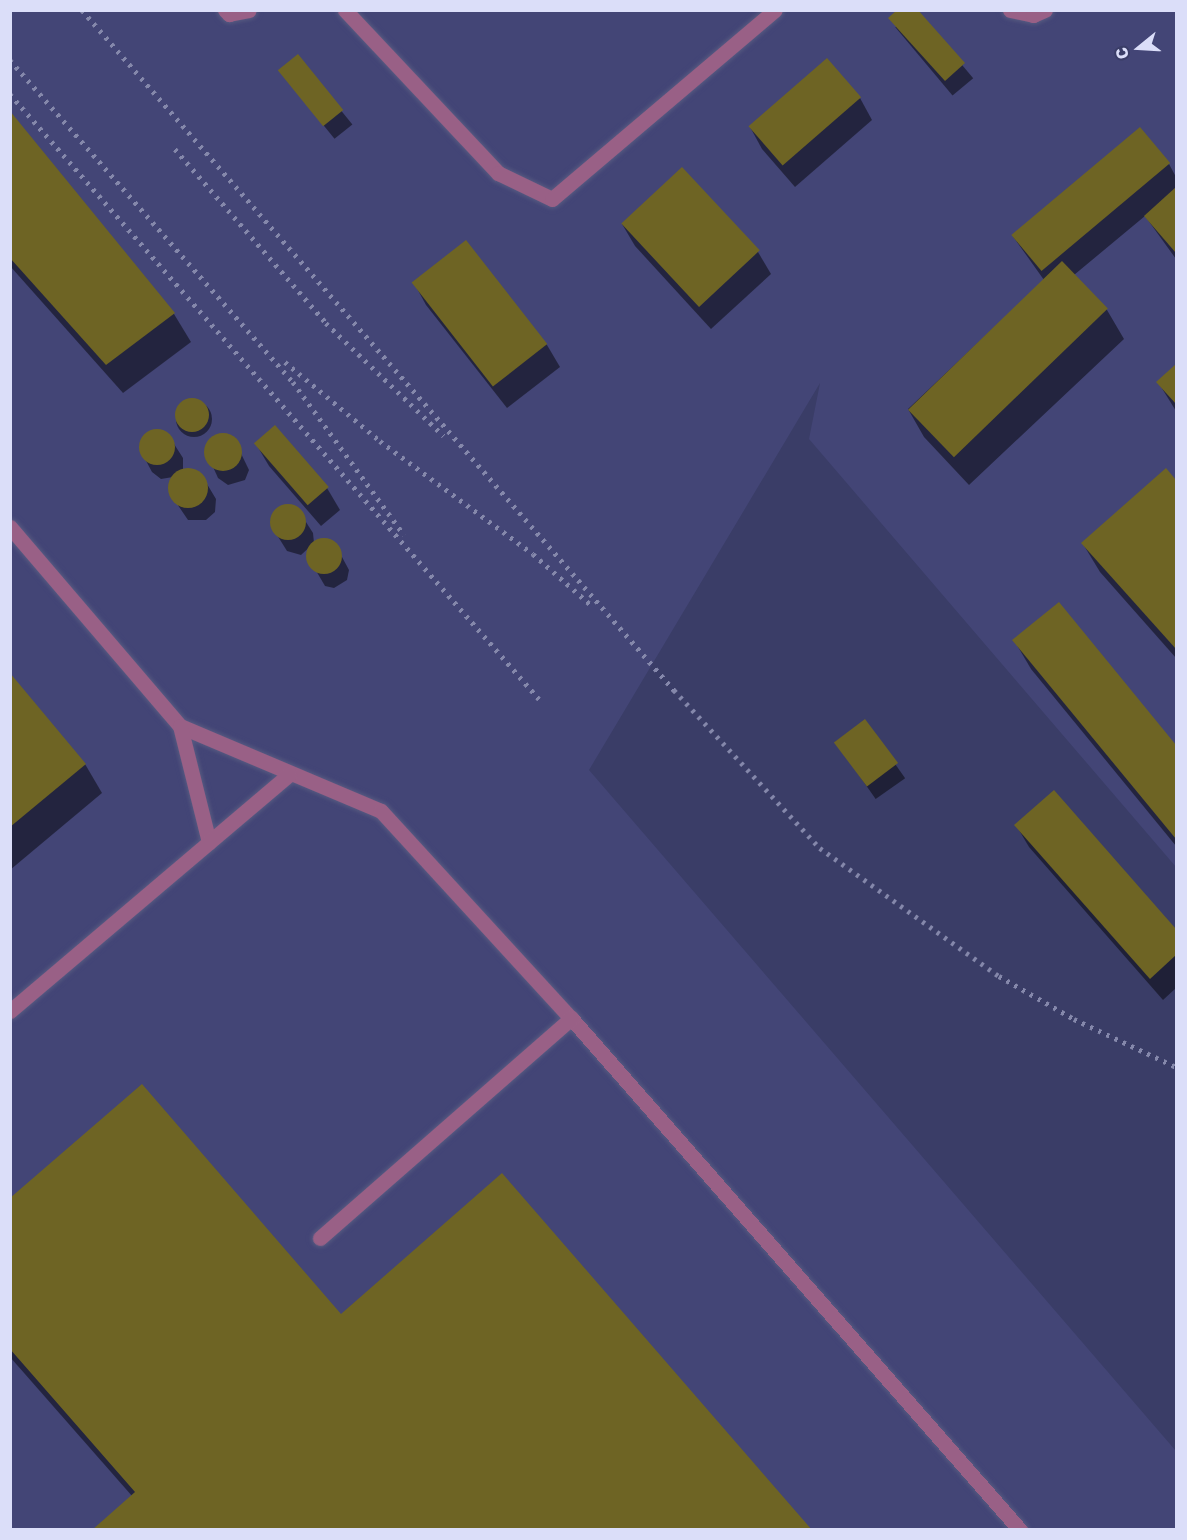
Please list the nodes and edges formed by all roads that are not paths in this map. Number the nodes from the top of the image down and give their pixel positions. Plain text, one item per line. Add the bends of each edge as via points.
1 (225, 10) edge
2 (249, 10) edge
3 (345, 10) edge
4 (776, 10) edge
5 (1010, 10) edge
6 (1045, 10) edge
7 (10, 527) edge
8 (180, 726) junction
9 (289, 774) junction
10 (209, 842) junction
11 (10, 1011) edge
12 (571, 1018) junction
13 (320, 1238) dead end
14 (1020, 1530) edge

1 - 2 lane via 228,14
3 - 4 lane via 498,173 552,199
5 - 6 lane via 1033,15
7 - 8 lane
8 - 9 lane
8 - 10 lane
9 - 10 lane
9 - 12 lane via 381,811
10 - 11 lane
12 - 13 lane
12 - 14 lane

